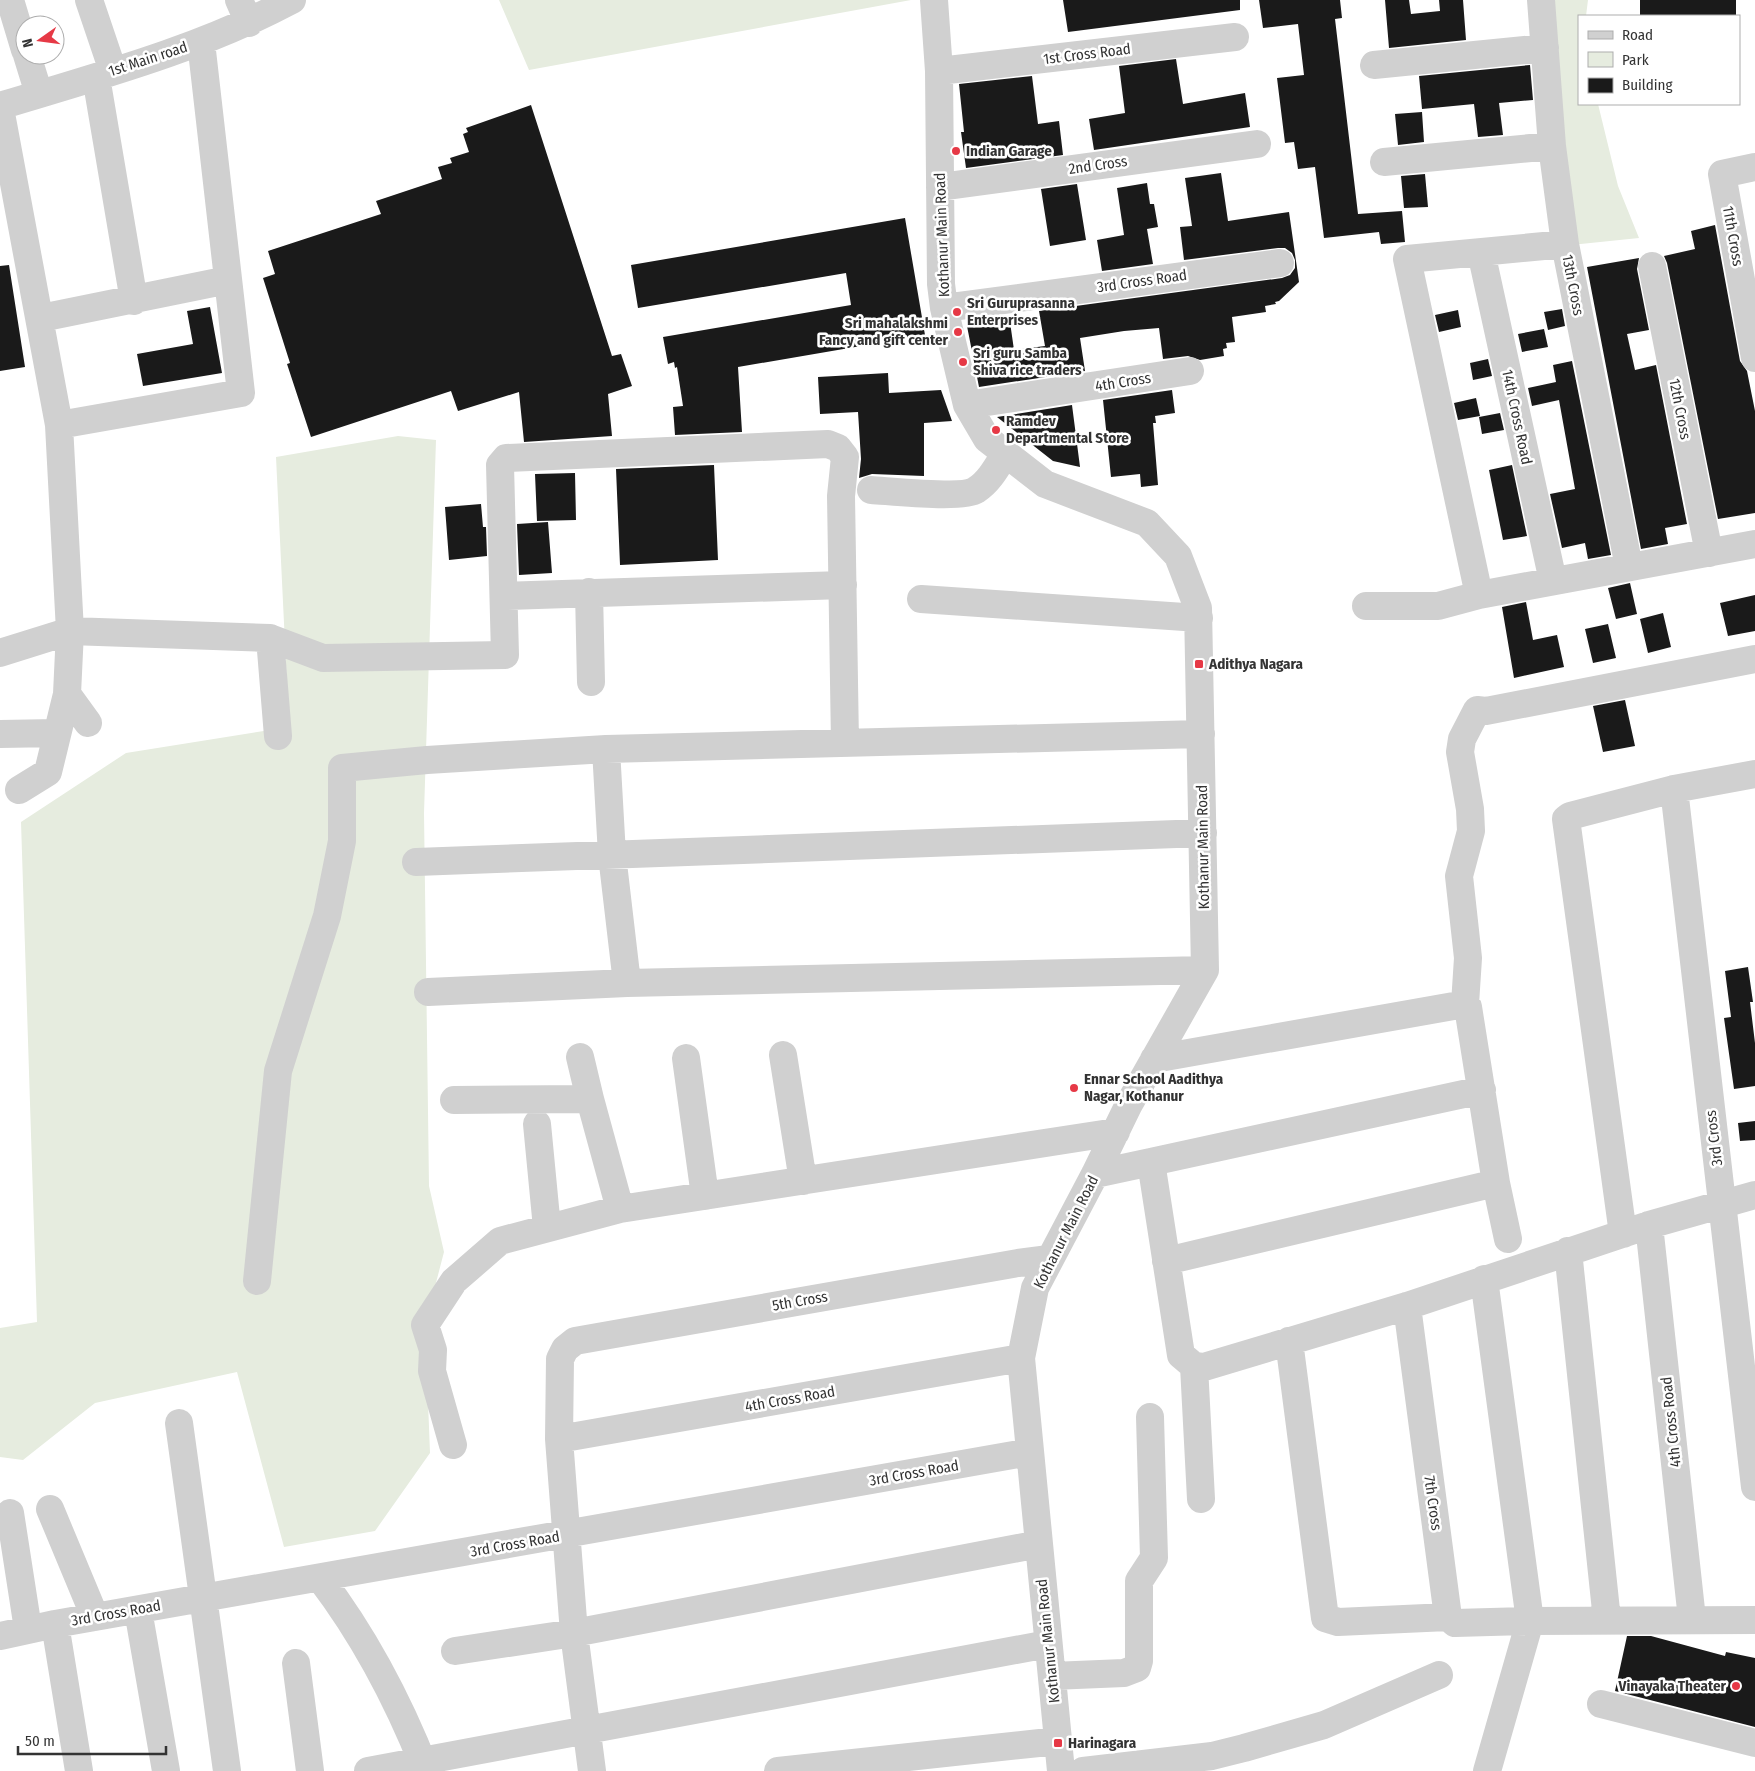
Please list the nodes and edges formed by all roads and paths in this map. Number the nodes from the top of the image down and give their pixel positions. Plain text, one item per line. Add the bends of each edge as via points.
1 (10, 0) edge
2 (89, 0) edge
3 (292, 0) edge
4 (934, 0) edge
5 (1541, 0) edge
6 (244, 11) edge
7 (15, 17) edge
8 (1235, 37) dead end
9 (201, 42) junction
10 (1545, 48) junction
11 (30, 65) edge
12 (1374, 65) dead end
13 (939, 71) junction
14 (104, 74) junction
15 (38, 94) junction
16 (0, 107) edge
17 (1257, 144) dead end
18 (1552, 146) junction
19 (1384, 162) dead end
20 (1755, 167) edge
21 (940, 187) junction
22 (1565, 244) junction
23 (1481, 252) junction
24 (1746, 259) edge
25 (1280, 262) dead end
26 (1652, 266) dead end
27 (228, 280) junction
28 (134, 301) junction
29 (944, 308) junction
30 (41, 318) junction
31 (1755, 358) edge
32 (1190, 372) dead end
33 (967, 405) junction
34 (59, 426) junction
35 (1005, 454) junction
36 (871, 490) dead end
37 (1755, 544) edge
38 (1709, 553) junction
39 (1628, 567) junction
40 (1553, 581) junction
41 (843, 585) junction
42 (589, 592) junction
43 (1479, 595) junction
44 (504, 596) junction
45 (922, 600) dead end
46 (1366, 606) dead end
47 (1199, 618) junction
48 (70, 631) junction
49 (270, 638) junction
50 (0, 653) edge
51 (1755, 659) edge
52 (591, 682) dead end
53 (67, 694) junction
54 (88, 723) dead end
55 (57, 733) junction
56 (0, 734) edge
57 (1201, 734) junction
58 (278, 736) dead end
59 (845, 744) junction
60 (606, 749) junction
61 (1755, 774) edge
62 (19, 790) dead end
63 (1674, 790) junction
64 (1203, 833) junction
65 (612, 855) junction
66 (416, 862) dead end
67 (1205, 970) junction
68 (627, 982) junction
69 (428, 992) dead end
70 (1465, 1004) junction
71 (783, 1055) dead end
72 (580, 1057) dead end
73 (686, 1058) dead end
74 (1154, 1059) junction
75 (1482, 1090) junction
76 (590, 1098) junction
77 (454, 1100) dead end
78 (537, 1124) dead end
79 (1116, 1132) junction
80 (1151, 1162) junction
81 (1096, 1174) junction
82 (803, 1181) junction
83 (1496, 1183) junction
84 (1755, 1195) edge
85 (705, 1196) junction
86 (1721, 1204) junction
87 (620, 1208) junction
88 (1650, 1225) junction
89 (548, 1228) junction
90 (1623, 1234) junction
91 (1508, 1239) dead end
92 (1568, 1251) junction
93 (1050, 1259) junction
94 (1166, 1261) junction
95 (1484, 1279) junction
96 (257, 1281) dead end
97 (1406, 1306) junction
98 (1289, 1341) junction
99 (1021, 1358) junction
100 (1194, 1366) junction
101 (1150, 1417) dead end
102 (179, 1423) dead end
103 (559, 1439) junction
104 (453, 1445) dead end
105 (1030, 1452) junction
106 (1755, 1487) edge
107 (1201, 1499) dead end
108 (50, 1509) dead end
109 (10, 1512) dead end
110 (568, 1535) junction
111 (1039, 1544) junction
112 (320, 1578) junction
113 (202, 1598) junction
114 (138, 1610) junction
115 (95, 1617) junction
116 (1448, 1617) junction
117 (1692, 1619) junction
118 (1607, 1620) junction
119 (1755, 1620) edge
120 (1530, 1621) junction
121 (55, 1624) junction
122 (28, 1629) junction
123 (574, 1633) junction
124 (0, 1636) edge
125 (1048, 1644) junction
126 (455, 1651) dead end
127 (296, 1664) dead end
128 (1438, 1675) dead end
129 (1052, 1676) junction
130 (1601, 1704) dead end
131 (587, 1730) junction
132 (1058, 1741) junction
133 (1755, 1743) edge
134 (415, 1766) edge
135 (78, 1771) edge
136 (166, 1771) edge
137 (227, 1771) edge
138 (310, 1771) edge
139 (368, 1771) edge
140 (592, 1771) edge
141 (778, 1771) edge
142 (1061, 1771) edge
143 (1083, 1771) edge
144 (1487, 1771) edge

1 - 7 street
2 - 14 street
3 - 6 street, 1st Main road
4 - 13 street, Kothanur Main Road
5 - 10 street, 13th Cross
6 - 9 street, 1st Main road
8 - 13 street, 1st Cross Road
9 - 14 street, 1st Main road
9 - 27 street
10 - 12 street
10 - 18 street, 13th Cross
11 - 15 street
13 - 21 street, Kothanur Main Road
14 - 15 street, 1st Main road
14 - 28 street
15 - 16 street, 1st Main road
16 - 30 street
17 - 21 street, 2nd Cross
18 - 19 street
18 - 22 street, 13th Cross
20 - 24 street, 11th Cross via 1722,174
21 - 29 street, Kothanur Main Road
22 - 23 street
22 - 39 street, 13th Cross
23 - 40 street, 14th Cross Road
23 - 43 street via 1407,259
24 - 31 street, 11th Cross
25 - 29 street, 3rd Cross Road
26 - 38 street, 12th Cross
27 - 28 street
27 - 34 street via 241,393
28 - 30 street
29 - 33 street, Kothanur Main Road
30 - 34 street
32 - 33 street, 4th Cross
33 - 35 street, Kothanur Main Road via 987,439
34 - 48 street
35 - 36 street via 989,478 974,492
35 - 47 street, Kothanur Main Road via 1044,484 1146,523 1178,556
37 - 38 street
38 - 39 street
39 - 40 street
40 - 43 street
41 - 42 street
41 - 44 street via 840,496 845,457 838,448 828,444 506,458 500,465
41 - 59 street
42 - 44 street
42 - 52 street
43 - 46 street via 1438,606
44 - 49 street via 505,655 323,658
45 - 47 street
47 - 57 street, Kothanur Main Road
48 - 49 street
48 - 50 street
48 - 53 street
49 - 58 street
51 - 70 street via 1486,711 1477,710 1462,739 1460,752 1471,831 1460,876 1468,958
53 - 54 street
53 - 55 street
55 - 56 street
55 - 62 street via 48,772
57 - 59 street
57 - 64 street, Kothanur Main Road
59 - 60 street
60 - 65 street
60 - 96 street via 342,768 342,841 327,916 278,1071
61 - 63 street
63 - 86 street, 3rd Cross
63 - 90 street via 1570,816 1565,824
64 - 65 street
64 - 67 street, Kothanur Main Road
65 - 66 street
65 - 68 street
67 - 68 street
67 - 74 street, Kothanur Main Road
68 - 69 street
70 - 74 street
70 - 75 street
71 - 82 street
72 - 76 street
73 - 85 street
74 - 79 street, Kothanur Main Road
75 - 80 street
75 - 83 street
76 - 77 street
76 - 87 street
78 - 89 street
79 - 81 street, Kothanur Main Road
79 - 82 street
80 - 81 street
80 - 94 street
81 - 93 street, Kothanur Main Road
82 - 85 street
83 - 91 street
83 - 94 street
84 - 86 street
85 - 87 street
86 - 88 street
86 - 106 street, 3rd Cross
87 - 89 street
88 - 90 street
88 - 117 street, 4th Cross Road
89 - 104 street via 500,1241 454,1281 425,1325 433,1350 432,1371
90 - 92 street
92 - 95 street
92 - 118 street
93 - 99 street, Kothanur Main Road via 1035,1288
93 - 103 street, 5th Cross via 575,1341 560,1359
94 - 100 street via 1180,1355
95 - 97 street
95 - 120 street
97 - 98 street
97 - 116 street, 7th Cross
98 - 100 street via 1204,1367
98 - 116 street via 1325,1618 1338,1622
99 - 103 street, 4th Cross Road
99 - 105 street, Kothanur Main Road
100 - 107 street
101 - 129 street via 1154,1558 1140,1581 1137,1668 1124,1673
102 - 113 street
103 - 110 street
105 - 110 street, 3rd Cross Road
105 - 111 street, Kothanur Main Road
108 - 115 street
109 - 122 street
110 - 112 street, 3rd Cross Road
110 - 123 street
111 - 123 street
111 - 125 street, Kothanur Main Road
112 - 113 street, 3rd Cross Road
112 - 134 street via 359,1632 384,1679
113 - 114 street, 3rd Cross Road
113 - 137 street
114 - 115 street, 3rd Cross Road
114 - 136 street
115 - 121 street, 3rd Cross Road
116 - 120 street via 1455,1623
117 - 118 street
117 - 119 street
118 - 120 street
120 - 144 street
121 - 122 street, 3rd Cross Road
121 - 135 street
122 - 124 street, 3rd Cross Road
123 - 126 street
123 - 131 street
125 - 129 street, Kothanur Main Road
125 - 131 street
127 - 138 street
128 - 143 street via 1324,1725 1244,1748 1212,1756
129 - 132 street, Kothanur Main Road
130 - 133 street
131 - 134 street
131 - 140 street
132 - 141 street
132 - 142 street, Kothanur Main Road
134 - 139 street

